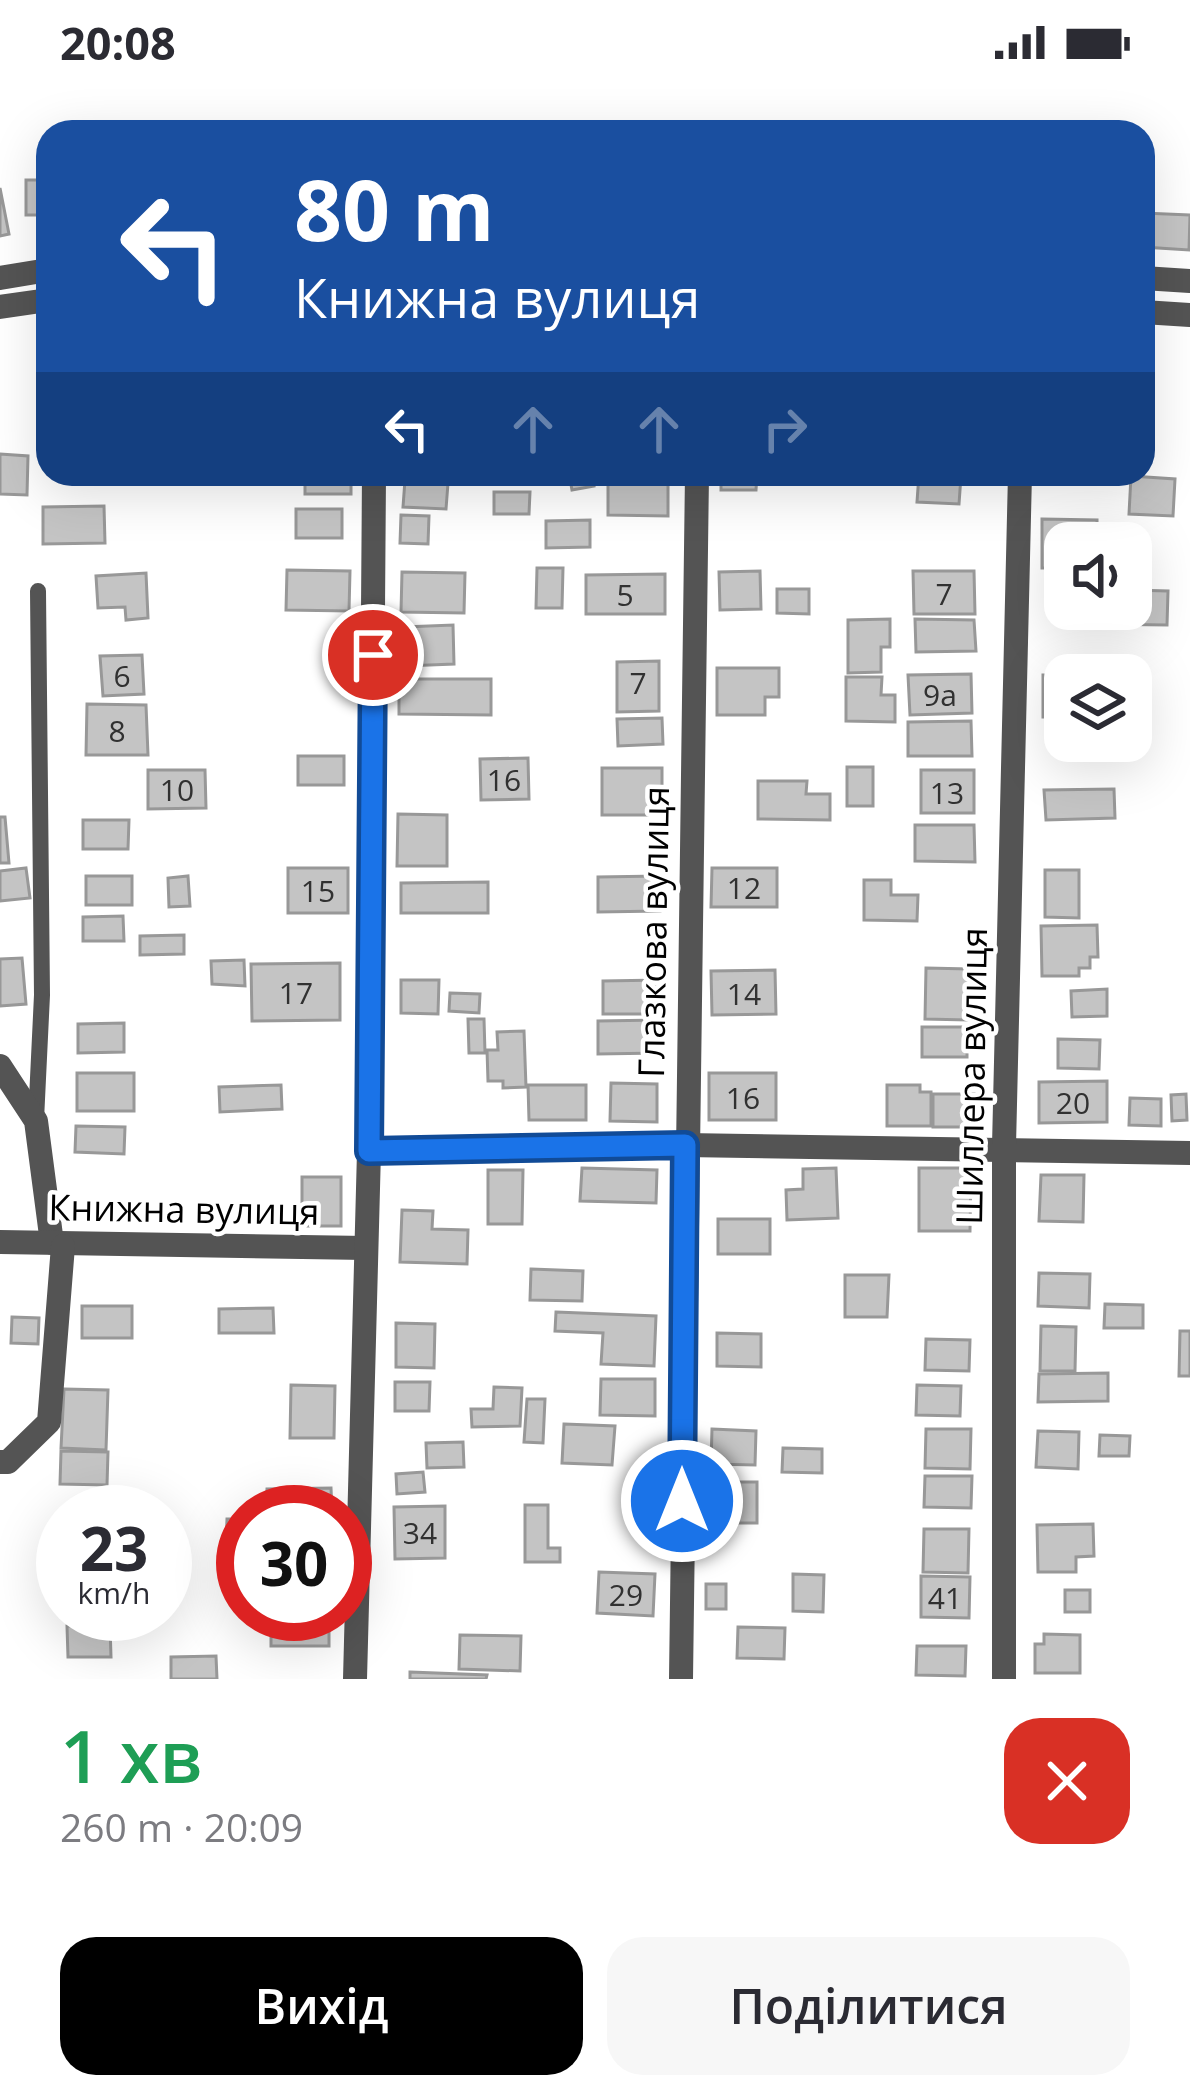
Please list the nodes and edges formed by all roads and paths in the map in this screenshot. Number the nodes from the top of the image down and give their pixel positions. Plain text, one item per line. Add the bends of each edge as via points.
1 (36, 272) edge
2 (0, 278) edge
3 (1155, 279) edge
4 (1190, 281) edge
5 (36, 302) edge
6 (0, 307) edge
7 (1155, 313) edge
8 (1190, 315) edge
9 (374, 486) edge
10 (697, 486) edge
11 (1020, 486) edge
12 (38, 591) dead end
13 (0, 1066) edge
14 (36, 1121) junction
15 (685, 1145) junction
16 (1004, 1146) junction
17 (369, 1151) junction
18 (1190, 1153) edge
19 (0, 1242) edge
20 (58, 1245) junction
21 (366, 1248) junction
22 (0, 1462) edge
23 (356, 1679) edge
24 (681, 1679) edge
25 (1004, 1679) edge

1 - 2 street
3 - 4 street
5 - 6 street
7 - 8 street
9 - 17 street
10 - 15 street, Глазкова вулиця
11 - 16 street, Шиллера вулиця
12 - 14 lane
13 - 14 street
14 - 20 street
15 - 16 street
15 - 17 street
15 - 24 street, Глазкова вулиця
16 - 18 street
16 - 25 street, Шиллера вулиця
17 - 21 street
19 - 20 street, Книжна вулиця
20 - 21 street, Книжна вулиця
20 - 22 street via 49,1422
21 - 23 street

